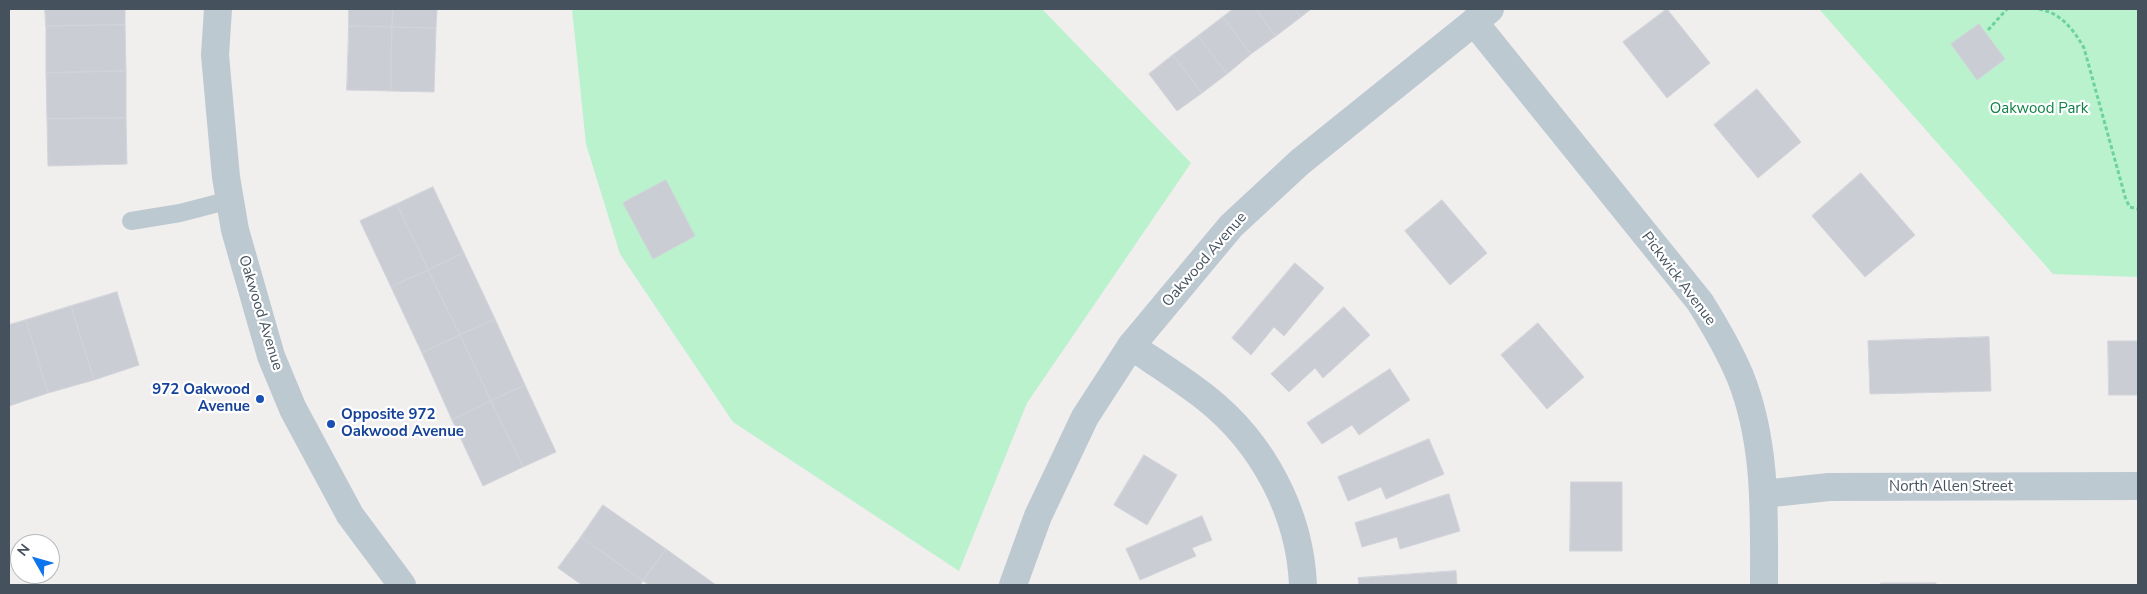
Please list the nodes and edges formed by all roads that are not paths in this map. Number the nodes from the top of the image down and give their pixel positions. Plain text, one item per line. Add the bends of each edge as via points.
1 (218, 9) edge
2 (1476, 13) edge
3 (230, 200) junction
4 (131, 221) dead end
5 (1131, 346) junction
6 (2138, 486) edge
7 (1764, 494) junction
8 (402, 585) edge
9 (1013, 585) edge
10 (1303, 585) edge
11 (1764, 585) edge

1 - 3 street, Oakwood Avenue via 215,55
2 - 5 street, Oakwood Avenue via 1300,162 1231,226
2 - 7 street, Pickwick Avenue via 1694,295 1720,334 1740,378 1755,426
3 - 4 lane
3 - 8 street, Oakwood Avenue via 235,230 271,356 293,409 350,515
5 - 9 street, Oakwood Avenue via 1085,417 1038,516
5 - 10 street via 1207,399 1255,447 1283,497 1302,557
6 - 7 street, North Allen Street via 1829,487
7 - 11 street, Pickwick Avenue

